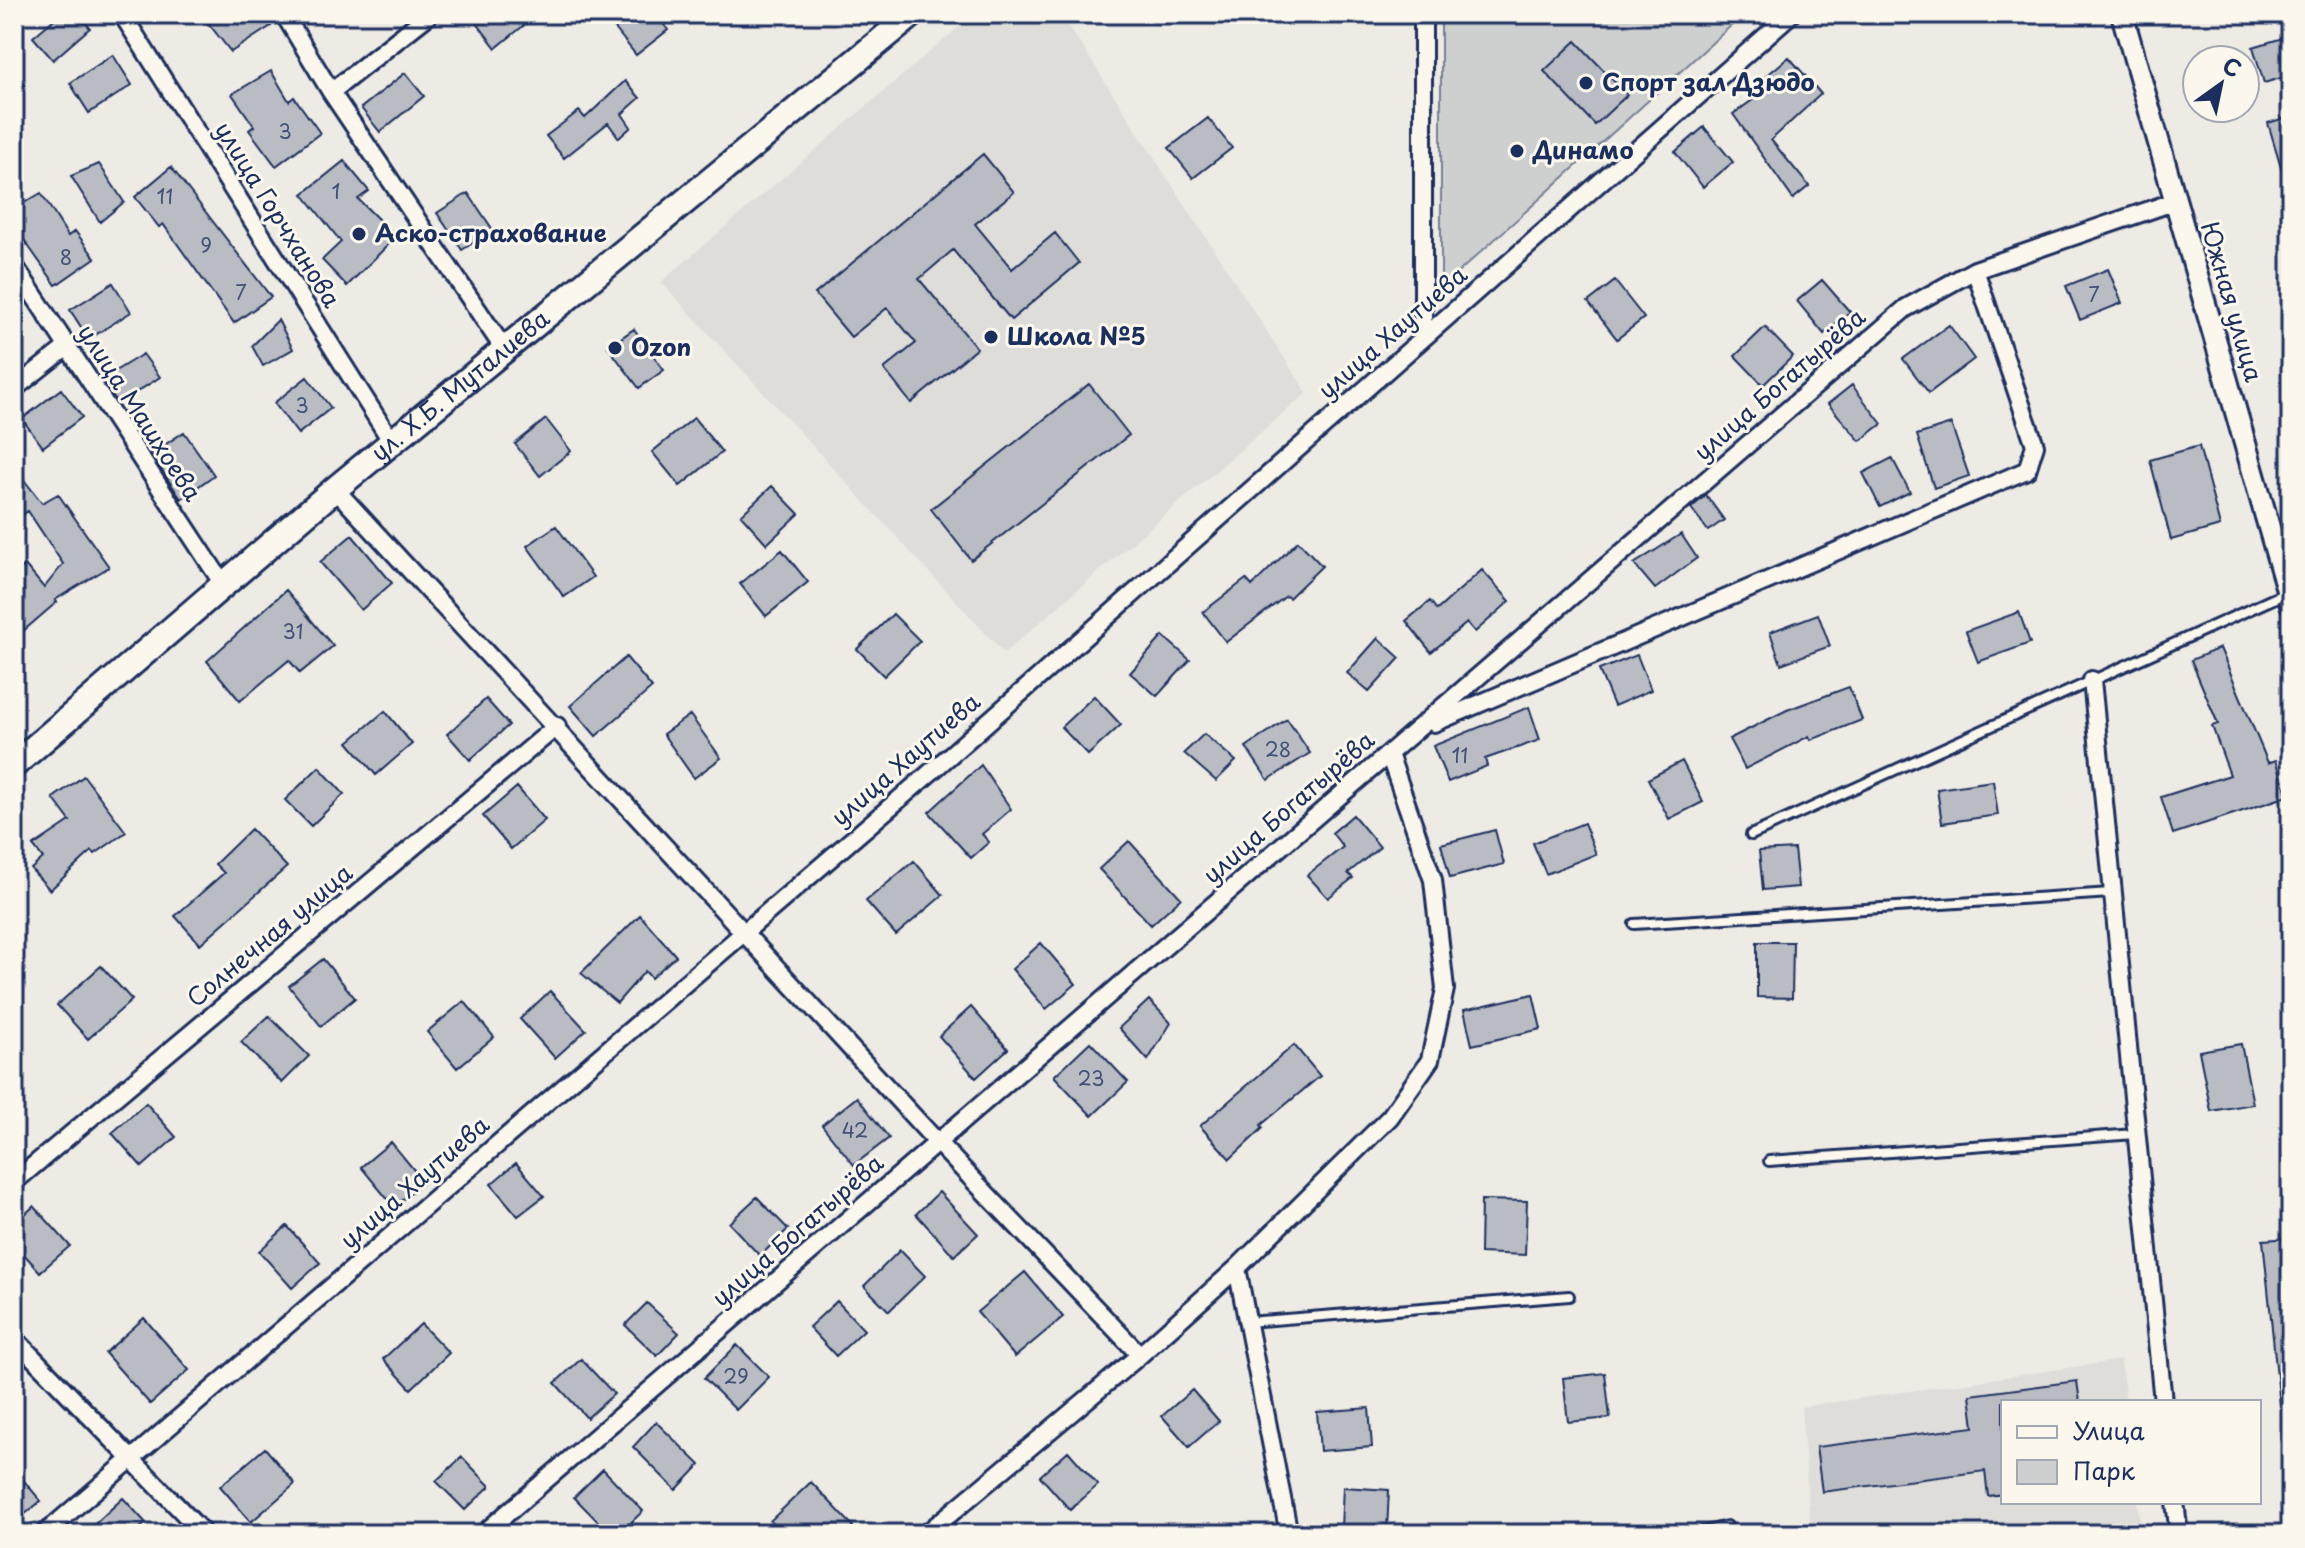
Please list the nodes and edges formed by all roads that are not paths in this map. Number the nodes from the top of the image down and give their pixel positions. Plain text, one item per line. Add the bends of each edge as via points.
1 (122, 14) edge
2 (284, 14) edge
3 (430, 14) edge
4 (913, 14) edge
5 (1423, 14) edge
6 (1791, 14) edge
7 (2122, 14) edge
8 (331, 92) junction
9 (2176, 201) junction
10 (14, 265) edge
11 (1975, 270) junction
12 (1423, 338) junction
13 (67, 347) junction
14 (504, 349) junction
15 (14, 389) edge
16 (392, 442) junction
17 (335, 489) junction
18 (225, 587) junction
19 (2289, 599) edge
20 (2092, 680) junction
21 (557, 726) junction
22 (1418, 730) junction
23 (1389, 754) junction
24 (14, 765) edge
25 (1751, 835) dead end
26 (2111, 893) junction
27 (1634, 924) dead end
28 (745, 931) junction
29 (2135, 1134) junction
30 (937, 1142) junction
31 (1769, 1161) dead end
32 (14, 1182) edge
33 (1237, 1268) junction
34 (1569, 1296) dead end
35 (1247, 1322) junction
36 (14, 1338) edge
37 (1140, 1355) junction
38 (2163, 1400) edge
39 (132, 1459) junction
40 (2175, 1504) edge
41 (1727, 1526) dead end
42 (44, 1534) edge
43 (204, 1534) edge
44 (483, 1534) edge
45 (926, 1534) edge
46 (1289, 1534) edge
47 (1694, 1534) edge
48 (2179, 1534) edge

1 - 16 street, улица Горчханова
2 - 8 street
3 - 8 street
4 - 14 main road, ул. Х.Б. Муталиева
5 - 12 street
6 - 12 street, улица Хаутиева
7 - 9 street, Южная улица
8 - 14 street
9 - 11 street, улица Богатырёва
9 - 19 street, Южная улица
10 - 13 street, улица Машхоева
11 - 22 street, улица Богатырёва via 1906,308
11 - 22 street via 2035,445 2027,470
12 - 28 street, улица Хаутиева
13 - 15 street
13 - 18 street, улица Машхоева
14 - 16 main road, ул. Х.Б. Муталиева
16 - 17 main road, ул. Х.Б. Муталиева
17 - 18 main road, ул. Х.Б. Муталиева
17 - 21 street
18 - 24 main road, ул. Х.Б. Муталиева
19 - 20 lane
20 - 25 lane
20 - 26 street
21 - 28 street
21 - 32 street, Солнечная улица
22 - 23 street, улица Богатырёва
23 - 30 street, улица Богатырёва
23 - 33 street via 1433,880 1445,989 1430,1060 1390,1117
26 - 27 lane
26 - 29 street
28 - 30 street
28 - 39 street, улица Хаутиева
29 - 31 lane
29 - 38 street
30 - 37 street
30 - 44 street, улица Богатырёва
33 - 35 street
33 - 37 street
34 - 35 lane
35 - 46 street
36 - 39 street
37 - 45 street
39 - 42 street, улица Хаутиева
39 - 43 street
40 - 48 street
41 - 47 lane

